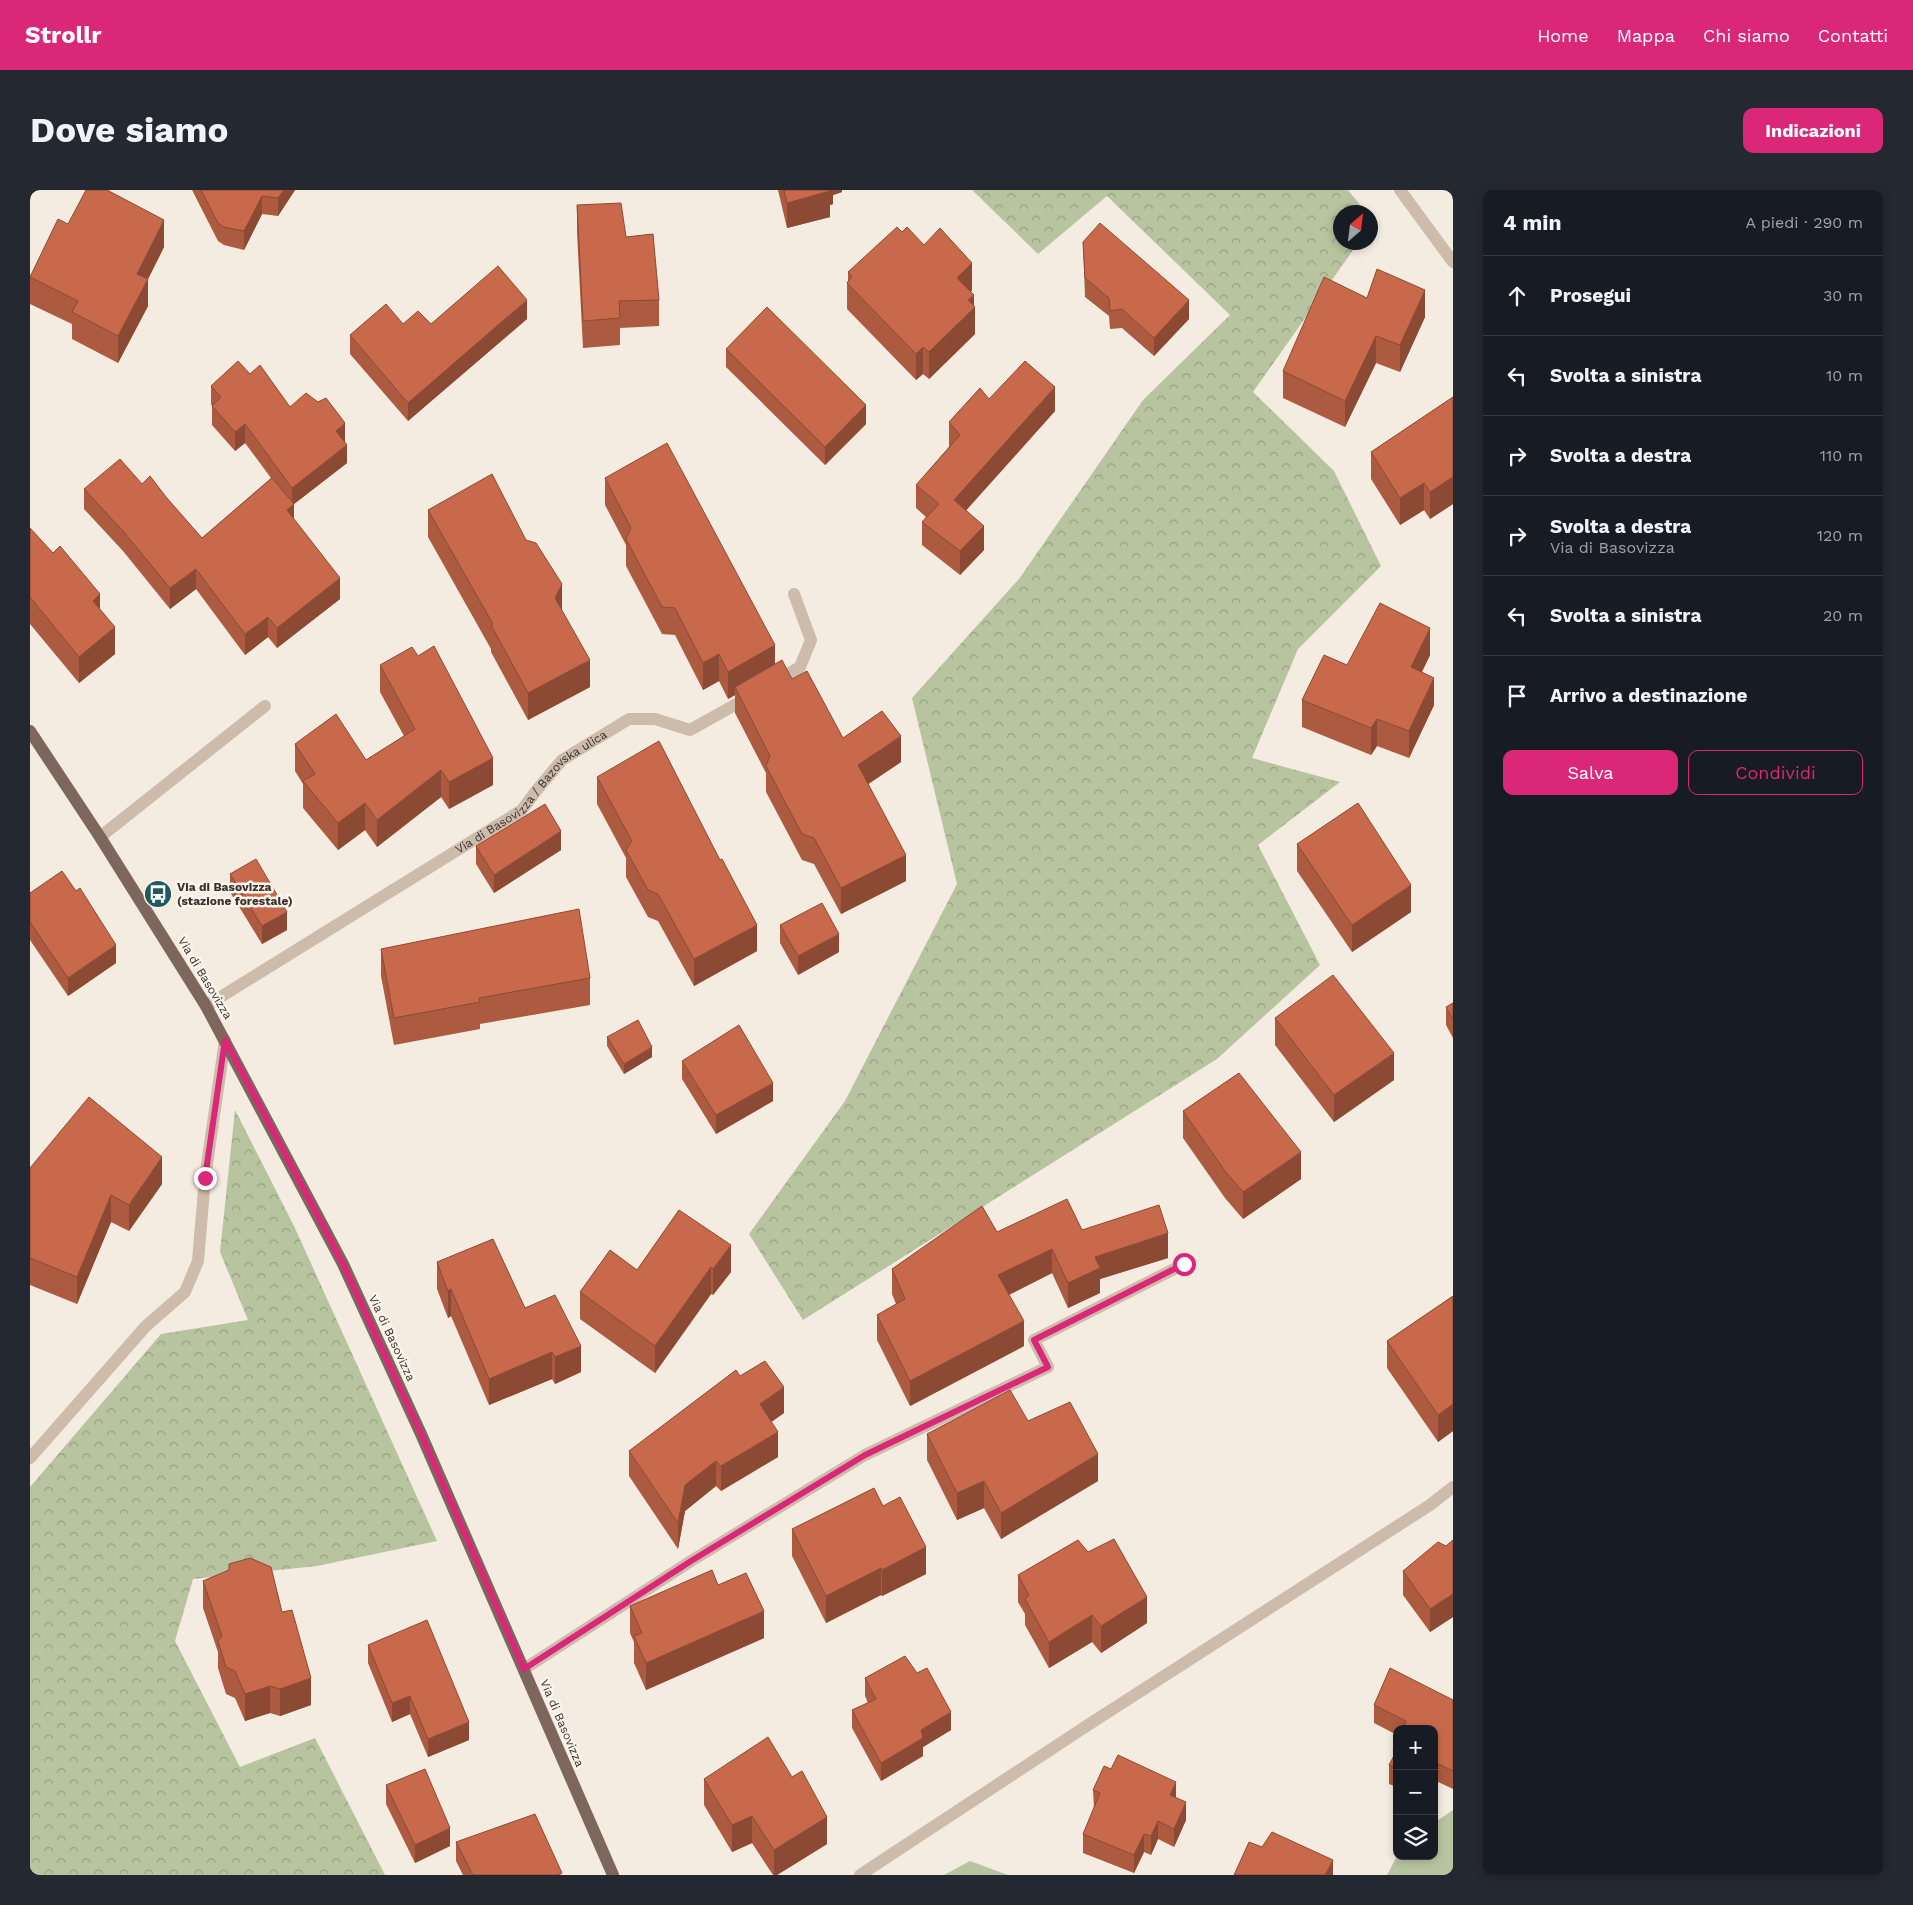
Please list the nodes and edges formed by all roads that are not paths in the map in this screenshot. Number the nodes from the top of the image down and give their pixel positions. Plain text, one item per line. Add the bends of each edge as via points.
1 (1400, 190) edge
2 (1453, 262) edge
3 (794, 594) dead end
4 (265, 706) dead end
5 (30, 731) edge
6 (100, 837) junction
7 (206, 1006) junction
8 (225, 1040) junction
9 (1184, 1264) dead end
10 (30, 1458) edge
11 (1453, 1487) edge
12 (524, 1669) junction
13 (613, 1875) edge
14 (860, 1875) edge

1 - 2 street
3 - 7 street, Via di Basovizza / Bazovska ulica via 811,640 800,667 690,730 655,719 629,719 562,760 522,810
4 - 6 street
5 - 6 main road, Via di Basovizza
6 - 7 main road, Via di Basovizza
7 - 8 main road, Via di Basovizza
8 - 10 street via 205,1178 198,1261 186,1292 146,1326
8 - 12 main road, Via di Basovizza via 343,1264
9 - 12 street via 1034,1340 1048,1367 865,1455 691,1561
11 - 14 street
12 - 13 main road, Via di Basovizza

